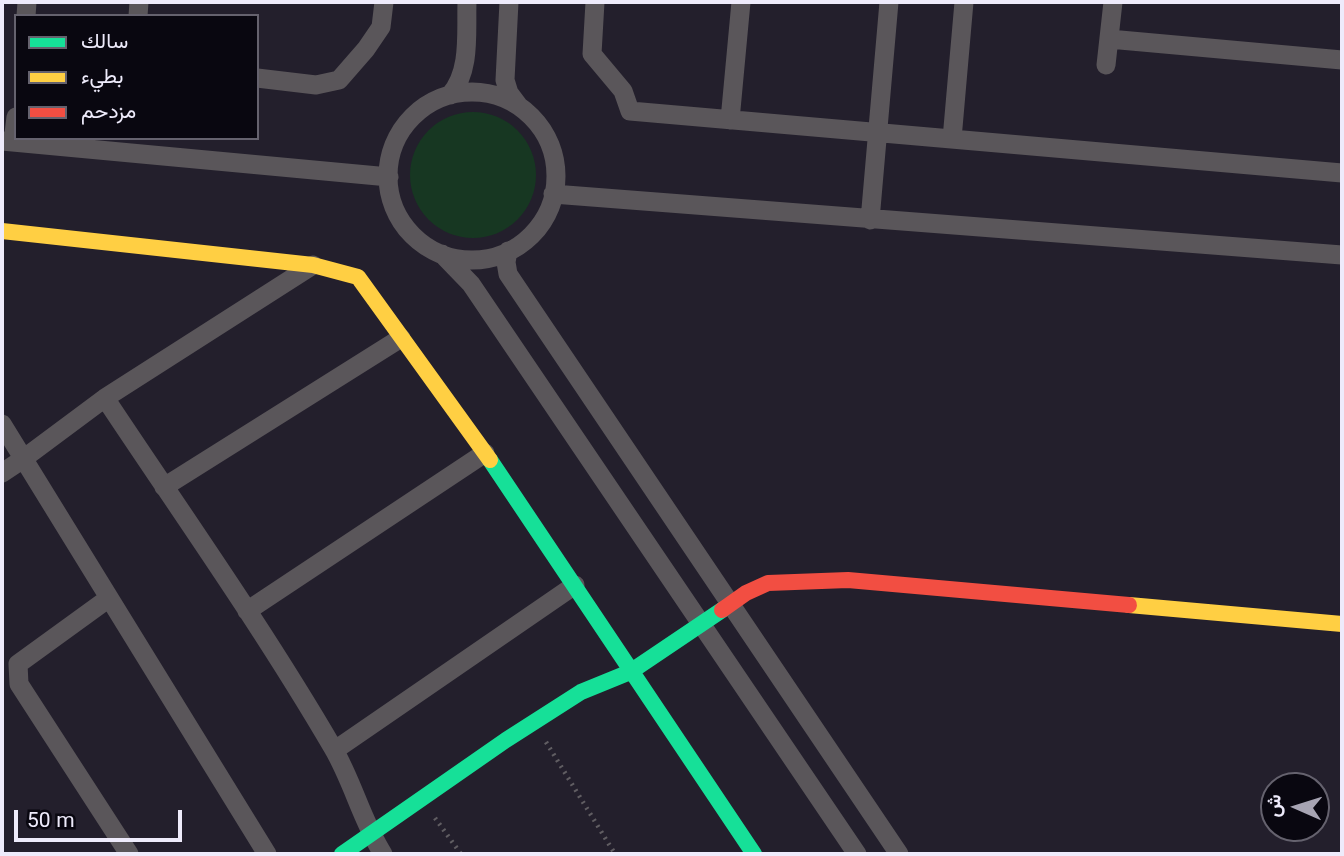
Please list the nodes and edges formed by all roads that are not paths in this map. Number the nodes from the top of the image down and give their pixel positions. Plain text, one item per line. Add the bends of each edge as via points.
1 (384, 2) edge
2 (467, 2) edge
3 (509, 2) edge
4 (594, 2) edge
5 (741, 2) edge
6 (889, 2) edge
7 (964, 2) edge
8 (1112, 2) edge
9 (1109, 39) junction
10 (1342, 60) edge
11 (1106, 65) dead end
12 (259, 78) edge
13 (450, 95) junction
14 (518, 104) junction
15 (730, 120) junction
16 (14, 122) edge
17 (877, 132) junction
18 (952, 139) junction
19 (7, 141) edge
20 (1342, 173) edge
21 (389, 177) junction
22 (553, 194) junction
23 (870, 220) junction
24 (2, 231) edge
25 (508, 251) junction
26 (442, 254) junction
27 (1342, 255) edge
28 (313, 265) junction
29 (401, 338) junction
30 (105, 398) junction
31 (2, 424) edge
32 (485, 453) junction
33 (23, 459) junction
34 (2, 473) edge
35 (164, 487) junction
36 (575, 585) junction
37 (109, 598) junction
38 (730, 604) junction
39 (247, 611) junction
40 (702, 624) junction
41 (1342, 624) edge
42 (630, 672) junction
43 (335, 750) junction
44 (371, 835) junction
45 (129, 854) edge
46 (267, 854) edge
47 (342, 854) edge
48 (383, 854) edge
49 (754, 854) edge
50 (857, 854) edge
51 (899, 854) edge

1 - 12 street via 381,27 339,80 316,85
2 - 13 street via 463,73
3 - 14 street via 505,80
4 - 15 street via 593,54 623,91 630,111
5 - 15 street
6 - 17 street
7 - 18 street
8 - 9 street
9 - 10 street
9 - 11 street
13 - 14 street via 491,93
13 - 21 street via 434,100 411,117 395,142
14 - 22 street via 539,124 553,150
15 - 17 street
16 - 19 street
17 - 18 street
17 - 23 street
18 - 20 street
19 - 21 street
21 - 26 street via 401,221 419,241
22 - 23 street
22 - 25 street via 538,228
23 - 27 street
24 - 28 street
25 - 26 street via 468,260
25 - 38 street via 508,274
26 - 40 street via 471,284
28 - 29 street via 358,277
28 - 30 street
29 - 32 street
29 - 35 street
30 - 33 street
30 - 35 street
31 - 33 street
32 - 36 street
32 - 39 street
33 - 34 street
33 - 37 street
35 - 39 street
36 - 42 street
36 - 43 street
37 - 45 street via 18,664 19,684
37 - 46 street
38 - 40 street
38 - 41 street via 768,583 848,580
38 - 51 street
39 - 43 street
40 - 42 street
40 - 50 street
42 - 44 street via 581,692
42 - 49 street
43 - 44 street
44 - 47 street
44 - 48 street

